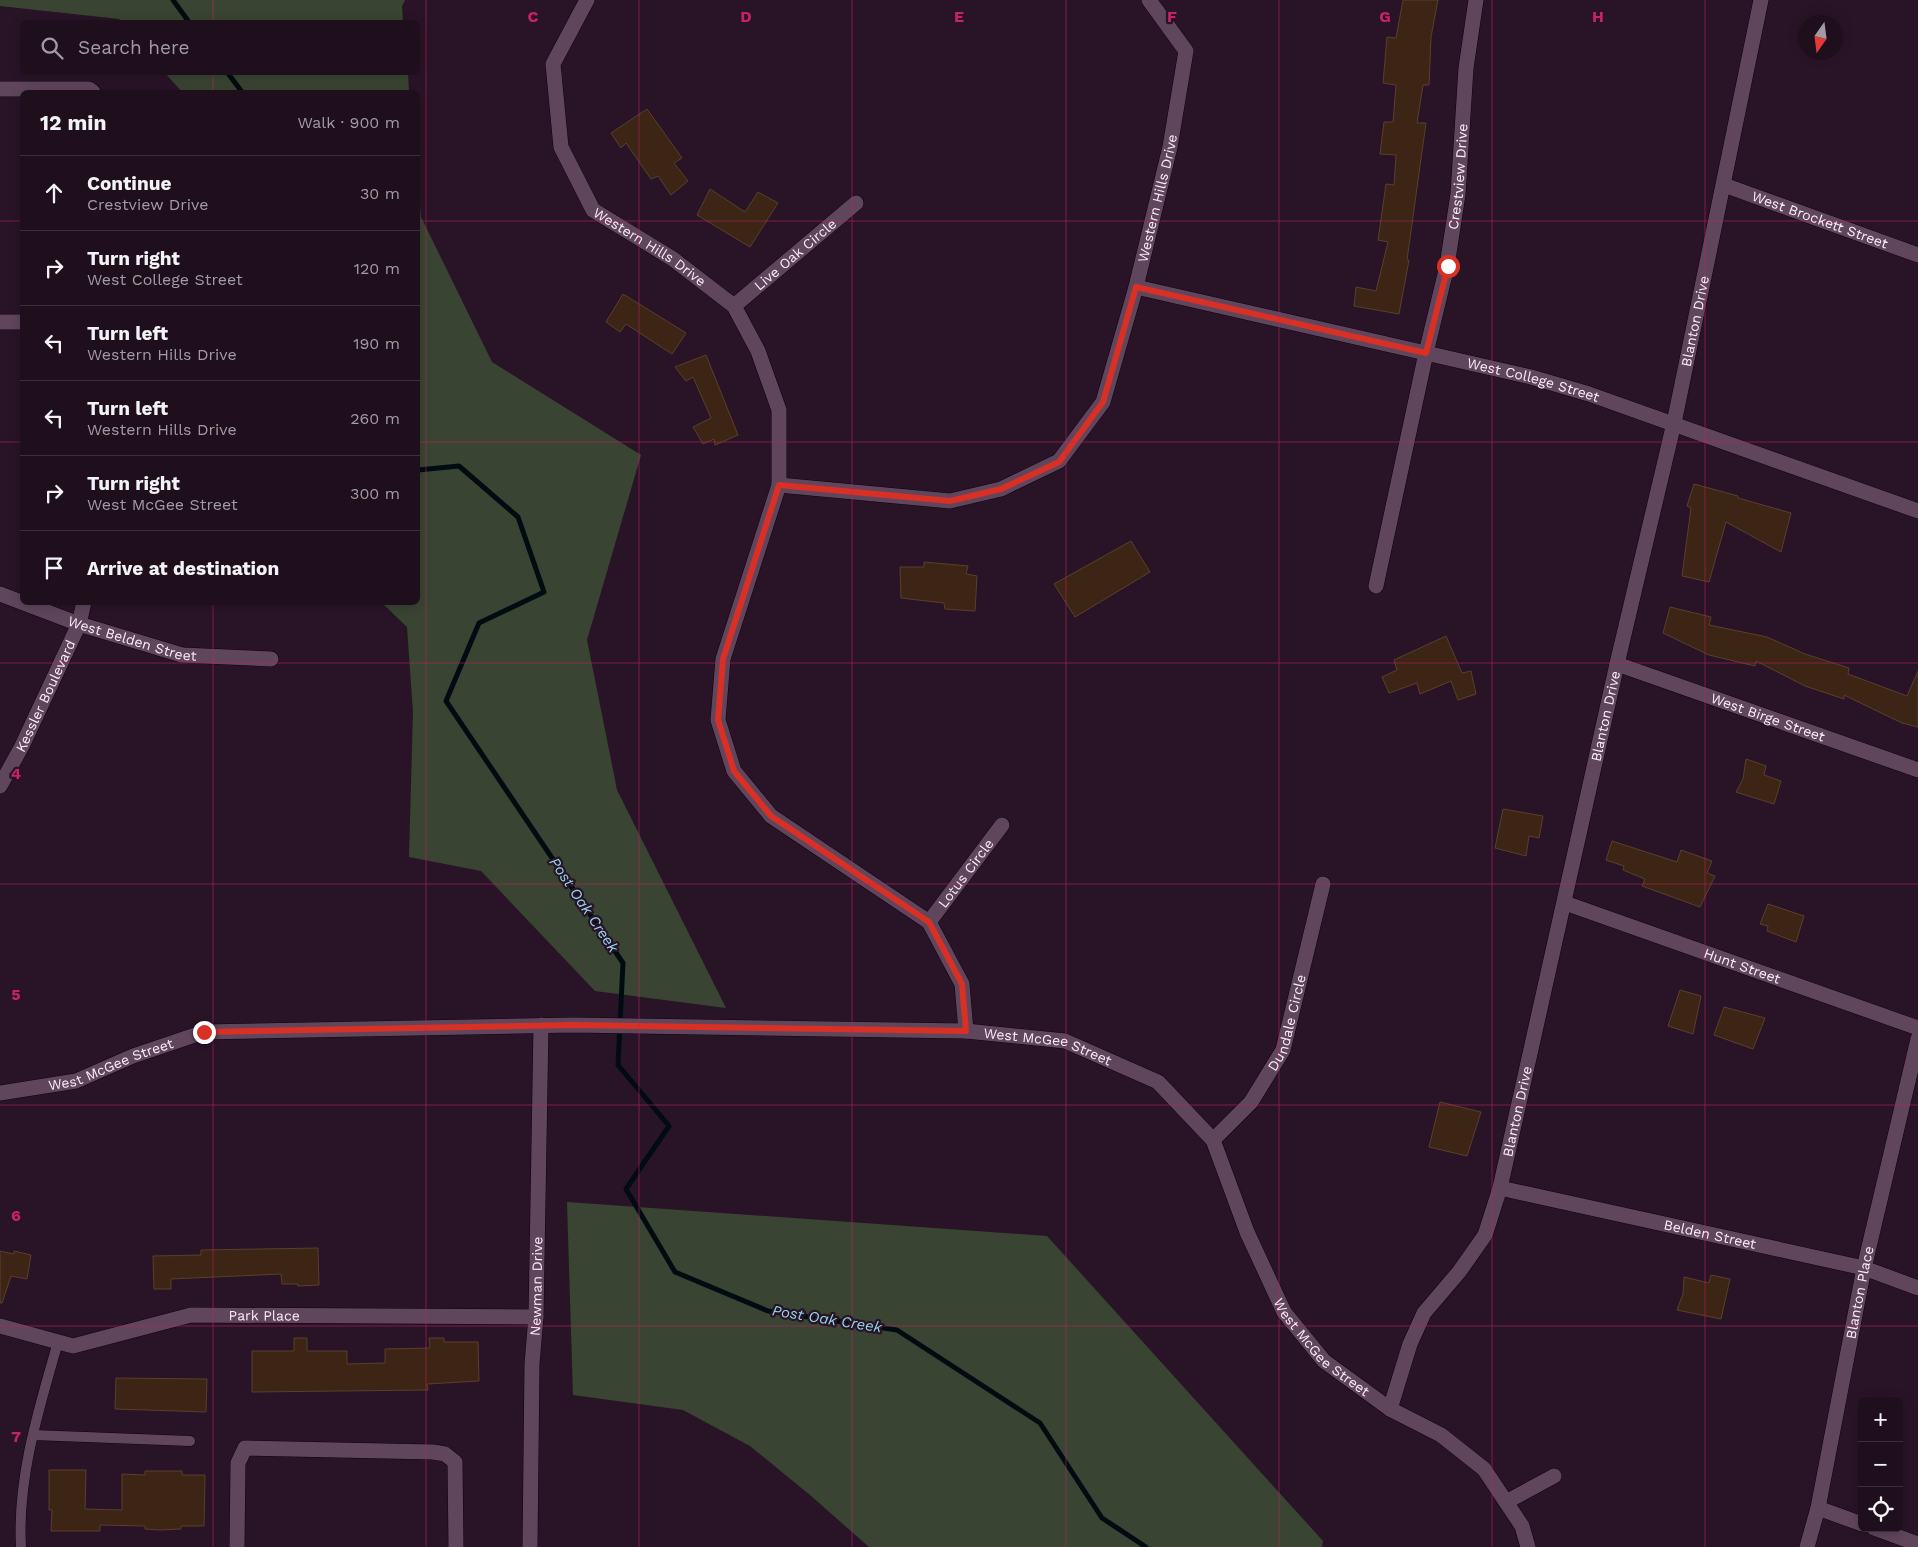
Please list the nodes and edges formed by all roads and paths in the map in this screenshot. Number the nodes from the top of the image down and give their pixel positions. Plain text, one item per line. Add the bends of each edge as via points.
1 (587, 0) edge
2 (1149, 0) edge
3 (1476, 0) edge
4 (1761, 0) edge
5 (0, 89) edge
6 (46, 90) edge
7 (1724, 185) junction
8 (856, 203) dead end
9 (1918, 255) edge
10 (1136, 287) junction
11 (734, 306) junction
12 (0, 322) edge
13 (20, 322) edge
14 (1426, 353) junction
15 (1674, 423) junction
16 (779, 485) junction
17 (1918, 511) edge
18 (1376, 586) dead end
19 (0, 594) edge
20 (20, 602) edge
21 (29, 605) edge
22 (83, 605) edge
23 (79, 624) junction
24 (271, 659) dead end
25 (1617, 664) junction
26 (1918, 770) edge
27 (0, 786) edge
28 (1002, 825) dead end
29 (1323, 884) dead end
30 (1565, 902) junction
31 (929, 922) junction
32 (541, 1025) junction
33 (1918, 1028) edge
34 (966, 1031) junction
35 (1918, 1039) edge
36 (0, 1093) edge
37 (1213, 1140) junction
38 (1500, 1188) junction
39 (1864, 1268) junction
40 (1918, 1288) edge
41 (536, 1317) junction
42 (0, 1326) edge
43 (58, 1342) junction
44 (1390, 1409) junction
45 (33, 1436) junction
46 (190, 1440) dead end
47 (1554, 1476) dead end
48 (1506, 1502) junction
49 (1818, 1508) junction
50 (1858, 1523) edge
51 (1885, 1532) edge
52 (1918, 1544) edge
53 (21, 1547) edge
54 (237, 1547) edge
55 (456, 1547) edge
56 (530, 1547) edge
57 (1528, 1547) edge
58 (1807, 1547) edge

1 - 11 street, Western Hills Drive via 553,64 561,147 593,210 673,259
2 - 10 street, Western Hills Drive via 1186,51 1170,147
3 - 14 street, Crestview Drive via 1466,68 1458,194 1448,266
4 - 7 street, Blanton Drive
5 - 6 street
7 - 9 street, West Brockett Street
7 - 15 street, Blanton Drive
8 - 11 street, Live Oak Circle
10 - 14 street, West College Street
10 - 16 street, Western Hills Drive via 1103,402 1059,462 1001,489 950,501
11 - 16 street, Western Hills Drive via 758,351 779,410
12 - 13 street
14 - 15 street, West College Street via 1531,377
14 - 18 street, Crestview Drive
15 - 17 street, West College Street
15 - 25 street, Blanton Drive
16 - 31 street, Western Hills Drive via 723,659 718,720 734,771 771,816
19 - 20 street, West Belden Street
21 - 23 street, West Belden Street
22 - 23 street, Kessler Boulevard
23 - 24 street, West Belden Street via 182,655
23 - 27 street, Kessler Boulevard
25 - 26 street, West Birge Street
25 - 30 street, Blanton Drive
28 - 31 street, Lotus Circle
29 - 37 street, Dundale Circle via 1283,1050 1251,1102
30 - 33 street, Hunt Street
30 - 38 street, Blanton Drive
31 - 34 street, Western Hills Drive via 962,984
32 - 34 street, West McGee Street
32 - 36 street, West McGee Street via 204,1032 133,1056 76,1081
32 - 41 street, Newman Drive
34 - 37 street, West McGee Street via 1065,1040 1158,1082
35 - 39 street, Blanton Place
37 - 44 street, West McGee Street via 1247,1232 1284,1312 1324,1361
38 - 39 street, Belden Street
38 - 44 street, Blanton Drive via 1485,1235 1424,1313 1410,1344
39 - 40 street, Belden Street
39 - 49 street, Blanton Place
41 - 43 street, Park Place via 191,1315 73,1346
41 - 56 street, Newman Drive via 532,1364
42 - 43 street, Park Place
43 - 45 lane
44 - 48 street, West McGee Street via 1440,1435 1484,1469
45 - 46 lane
45 - 53 lane via 20,1526
47 - 48 street
48 - 57 street, West McGee Street via 1522,1526
49 - 50 street
49 - 58 street, Blanton Place
51 - 52 street
54 - 55 street via 238,1463 245,1448 445,1454 455,1462

